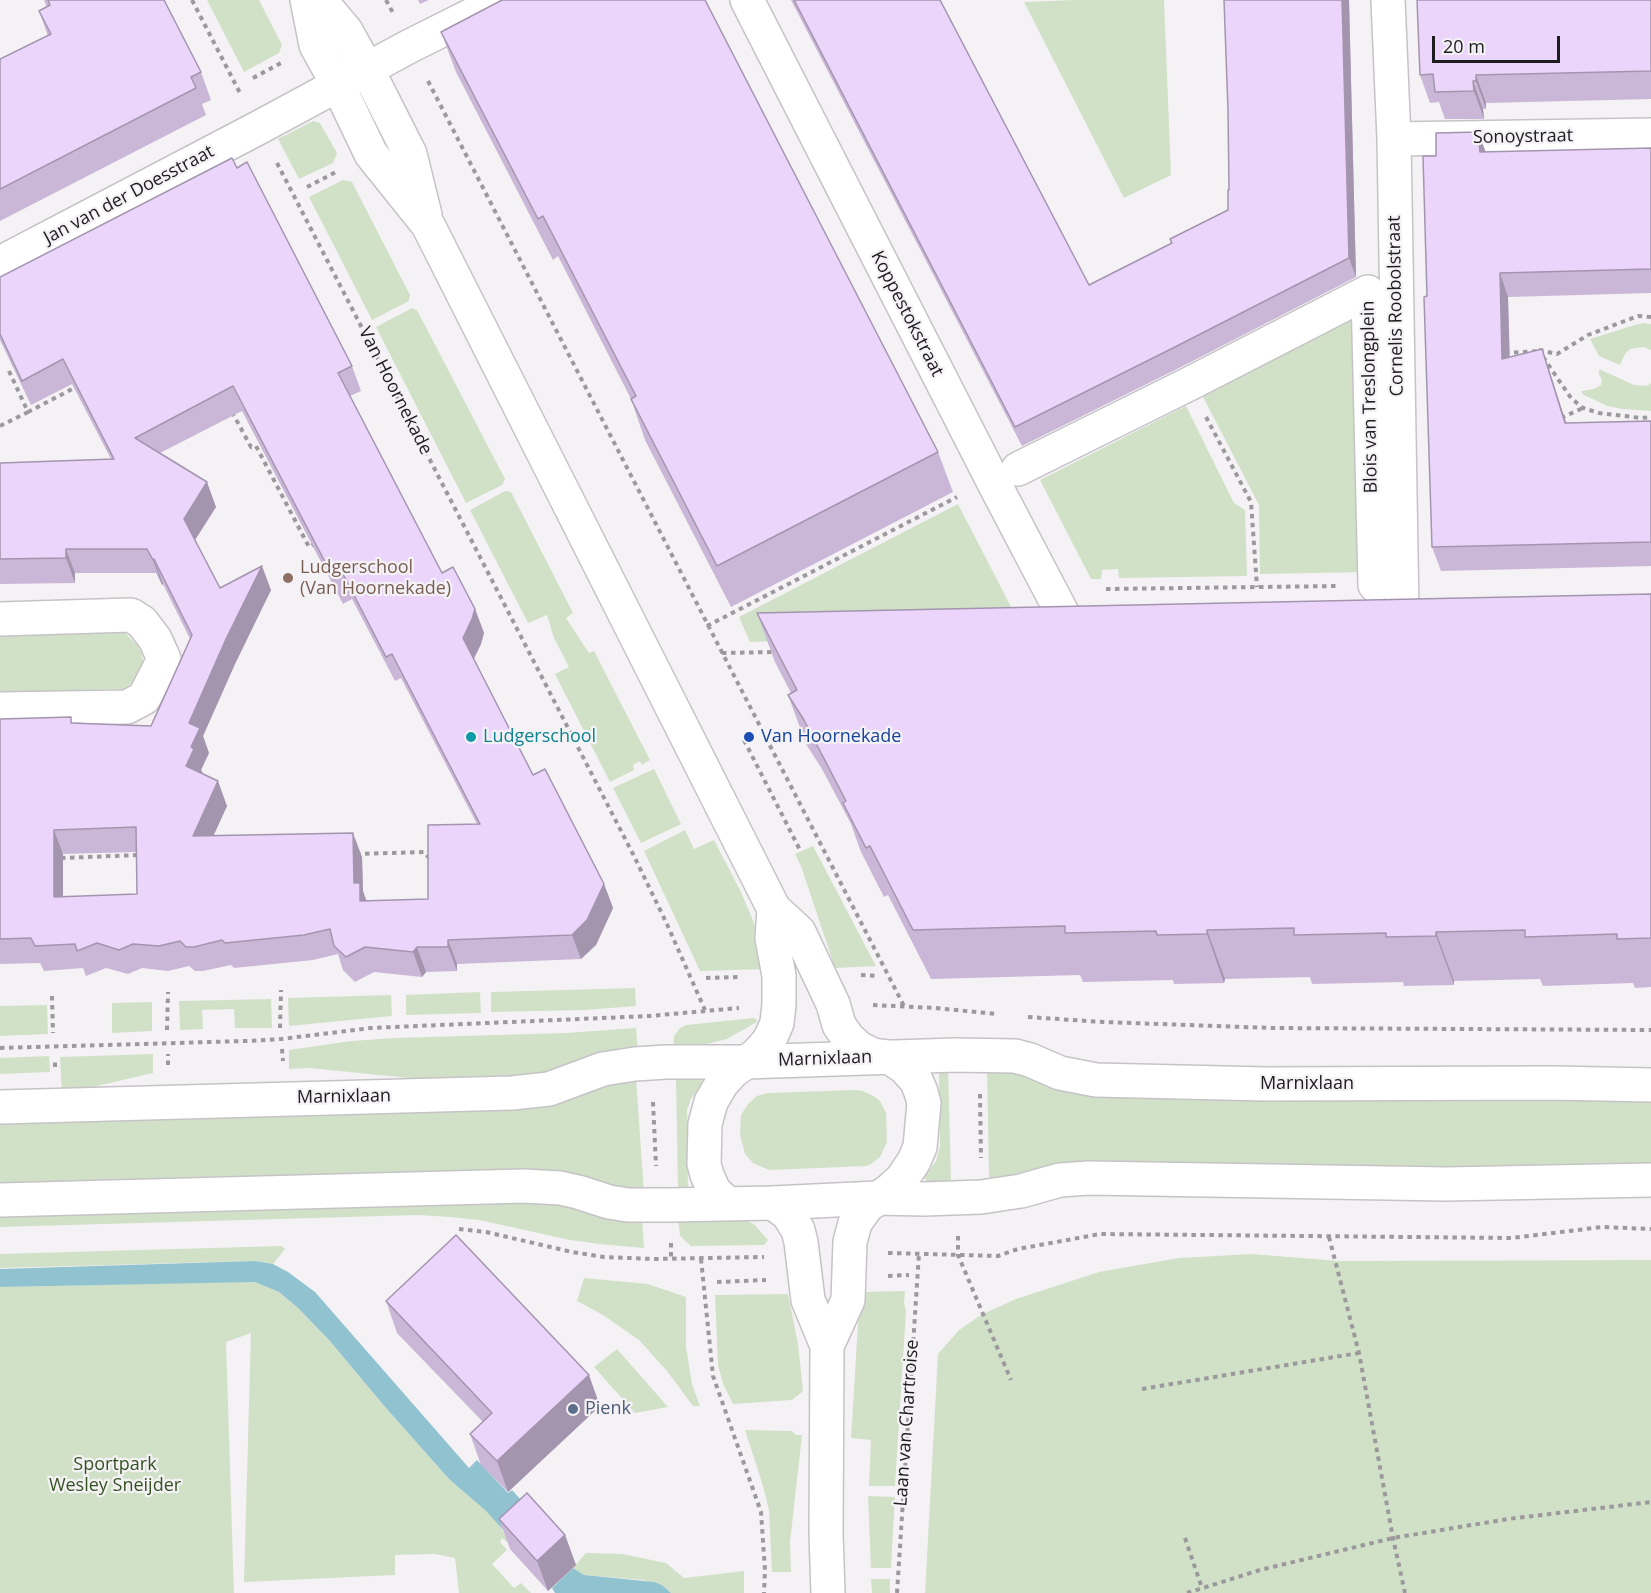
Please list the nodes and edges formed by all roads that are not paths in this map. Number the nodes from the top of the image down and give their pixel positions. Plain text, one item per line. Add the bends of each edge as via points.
1 (307, 0) edge
2 (320, 0) edge
3 (502, 0) edge
4 (747, 0) edge
5 (1388, 0) edge
6 (367, 69) junction
7 (338, 85) junction
8 (1651, 135) edge
9 (1394, 139) junction
10 (428, 225) junction
11 (0, 263) edge
12 (1006, 476) junction
13 (1435, 611) edge
14 (1402, 612) junction
15 (0, 619) edge
16 (1120, 625) edge
17 (0, 709) edge
18 (774, 909) junction
19 (889, 1057) junction
20 (745, 1062) junction
21 (1651, 1085) edge
22 (0, 1107) edge
23 (1651, 1180) edge
24 (877, 1198) junction
25 (0, 1200) edge
26 (727, 1203) junction
27 (773, 1203) junction
28 (827, 1346) junction
29 (828, 1593) edge

1 - 7 street via 316,45
2 - 6 street via 346,31
3 - 6 street, Jan van der Doesstraat
4 - 12 street, Koppestokstraat
5 - 9 street, Cornelis Roobolstraat
6 - 7 street, Jan van der Doesstraat
6 - 10 street via 410,154
7 - 10 street via 371,154
7 - 11 street, Jan van der Doesstraat
8 - 9 street, Sonoystraat
9 - 14 street, Cornelis Roobolstraat
10 - 18 street
12 - 14 street, Blois van Treslongplein via 1368,292 1372,600
12 - 16 street, Koppestokstraat via 1069,626
13 - 14 street
15 - 17 street via 131,615 155,639 164,659 144,698 127,707
18 - 19 street via 799,932 848,1038 866,1052
18 - 20 street via 772,938 779,976 777,1023 766,1043
19 - 20 street, Marnixlaan
19 - 21 street, Marnixlaan via 1015,1056 1060,1073 1096,1080
19 - 24 street via 908,1071 921,1092 922,1140 906,1174
20 - 22 street, Marnixlaan via 618,1066 549,1089 512,1093
20 - 26 street via 718,1089 705,1124 706,1175 714,1191
23 - 24 street via 1446,1184 1089,1178 1060,1180 988,1196
24 - 27 street
24 - 28 street via 862,1211 853,1229 848,1300
25 - 26 street via 524,1186 560,1188 628,1205
26 - 27 street
27 - 28 street via 788,1214 798,1230 808,1300
28 - 29 street

